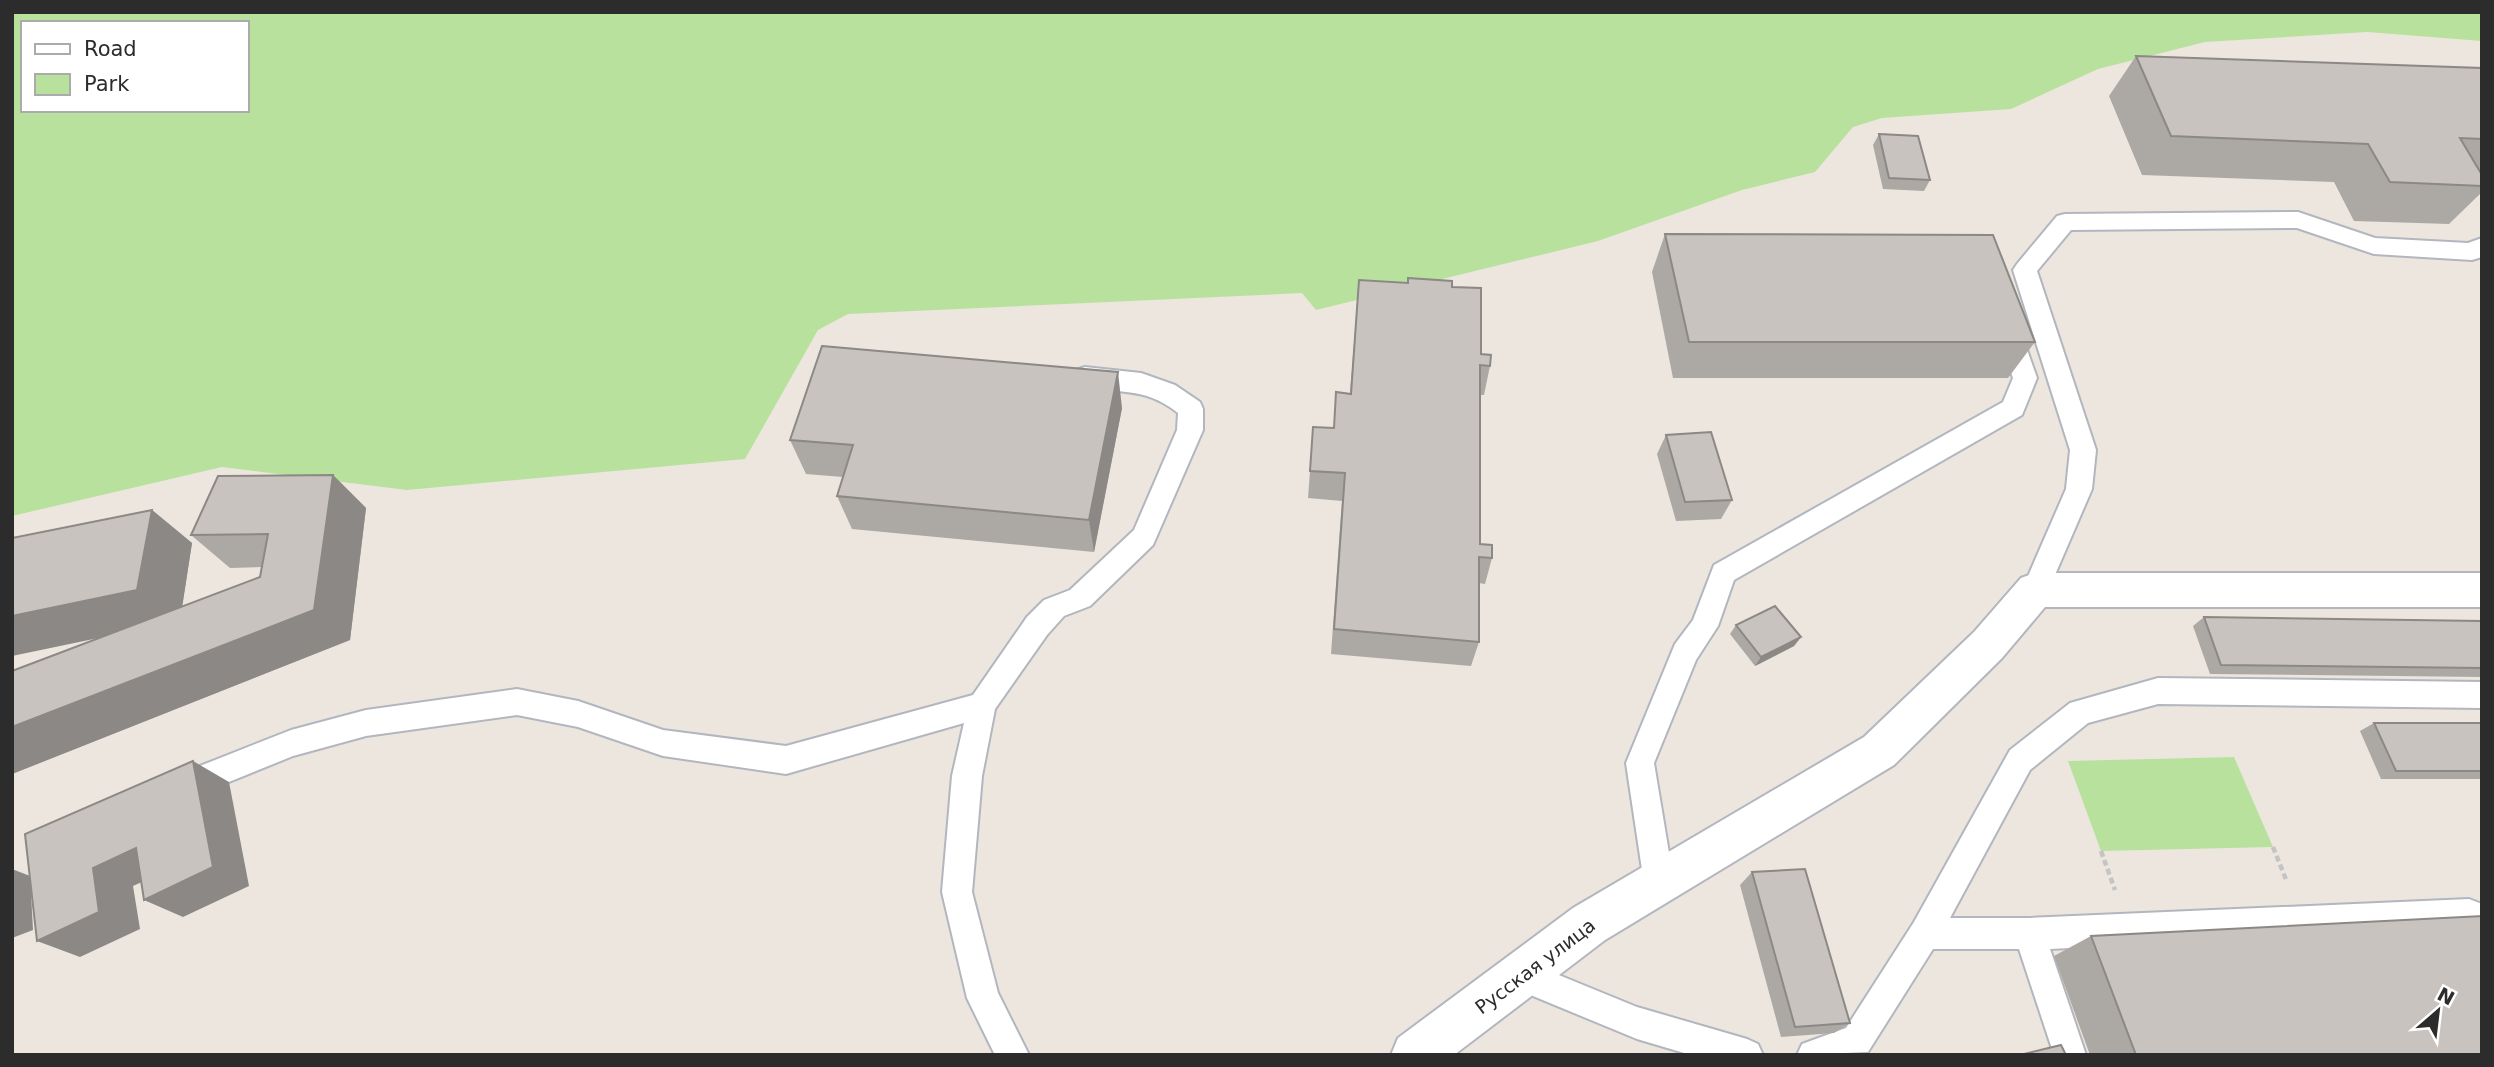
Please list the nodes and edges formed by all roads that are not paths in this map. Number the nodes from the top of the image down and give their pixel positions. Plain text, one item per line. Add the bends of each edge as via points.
1 (2482, 246) edge
2 (1997, 302) edge
3 (1059, 375) edge
4 (2035, 590) junction
5 (2482, 590) edge
6 (2482, 695) edge
7 (982, 705) junction
8 (158, 796) edge
9 (1659, 883) junction
10 (2482, 920) edge
11 (1925, 933) junction
12 (2029, 934) junction
13 (1522, 976) junction
14 (1013, 1055) edge
15 (1415, 1055) edge
16 (1746, 1055) edge
17 (1813, 1055) edge
18 (2070, 1055) edge

1 - 4 lane via 2472,251 2374,246 2298,220 2065,222 2025,270 2083,450 2079,489
2 - 9 lane via 2025,378 2013,408 1723,573 1704,626 1685,653 1640,763
3 - 7 lane via 1142,382 1171,391 1191,409 1190,430 1144,537 1080,598 1054,608 1037,625
4 - 5 street
4 - 9 street, Русская улица via 1987,645 1879,751
6 - 11 lane via 2158,691 2080,712 2020,760
7 - 8 lane via 786,760 663,743 578,714 517,702 366,723 291,743
7 - 14 lane via 967,776 957,892 983,998
9 - 13 street, Русская улица via 1589,924
10 - 12 lane via 2469,914
11 - 12 lane
11 - 17 lane via 1857,1041
12 - 18 lane
13 - 15 street, Русская улица
13 - 16 lane via 1637,1023

